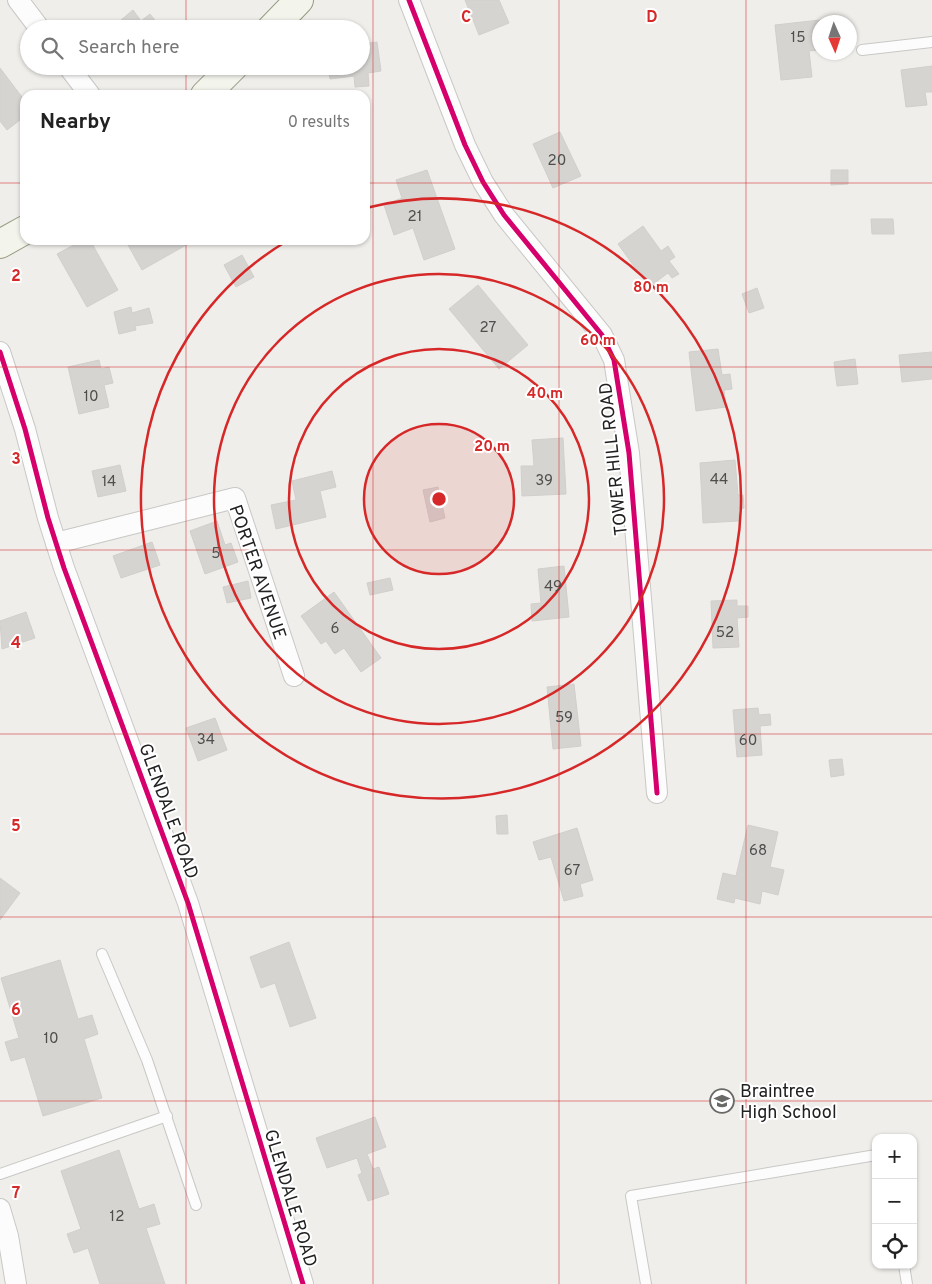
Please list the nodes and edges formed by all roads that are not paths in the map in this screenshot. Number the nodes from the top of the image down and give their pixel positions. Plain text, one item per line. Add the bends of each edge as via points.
1 (18, 0) edge
2 (299, 0) edge
3 (408, 0) edge
4 (33, 20) edge
5 (280, 20) edge
6 (932, 42) edge
7 (862, 50) dead end
8 (75, 75) edge
9 (225, 75) edge
10 (86, 90) edge
11 (210, 90) edge
12 (20, 233) edge
13 (0, 244) edge
14 (0, 352) edge
15 (56, 543) junction
16 (294, 676) dead end
17 (656, 792) dead end
18 (102, 954) dead end
19 (167, 1116) junction
20 (872, 1156) edge
21 (0, 1174) edge
22 (196, 1205) dead end
23 (0, 1209) edge
24 (905, 1269) edge
25 (16, 1284) edge
26 (303, 1284) edge
27 (646, 1284) edge
28 (907, 1284) edge

1 - 4 street
2 - 5 main road
3 - 17 street, TOWER HILL ROAD via 465,145 483,182 504,215 602,335 614,360 628,453
6 - 7 lane
8 - 10 street
9 - 11 main road
12 - 13 main road
14 - 15 street, GLENDALE ROAD
15 - 16 street, PORTER AVENUE via 235,498
15 - 26 street, GLENDALE ROAD via 188,903
18 - 19 lane
19 - 21 lane
19 - 22 lane
20 - 27 lane via 632,1196
23 - 25 street
24 - 28 lane

